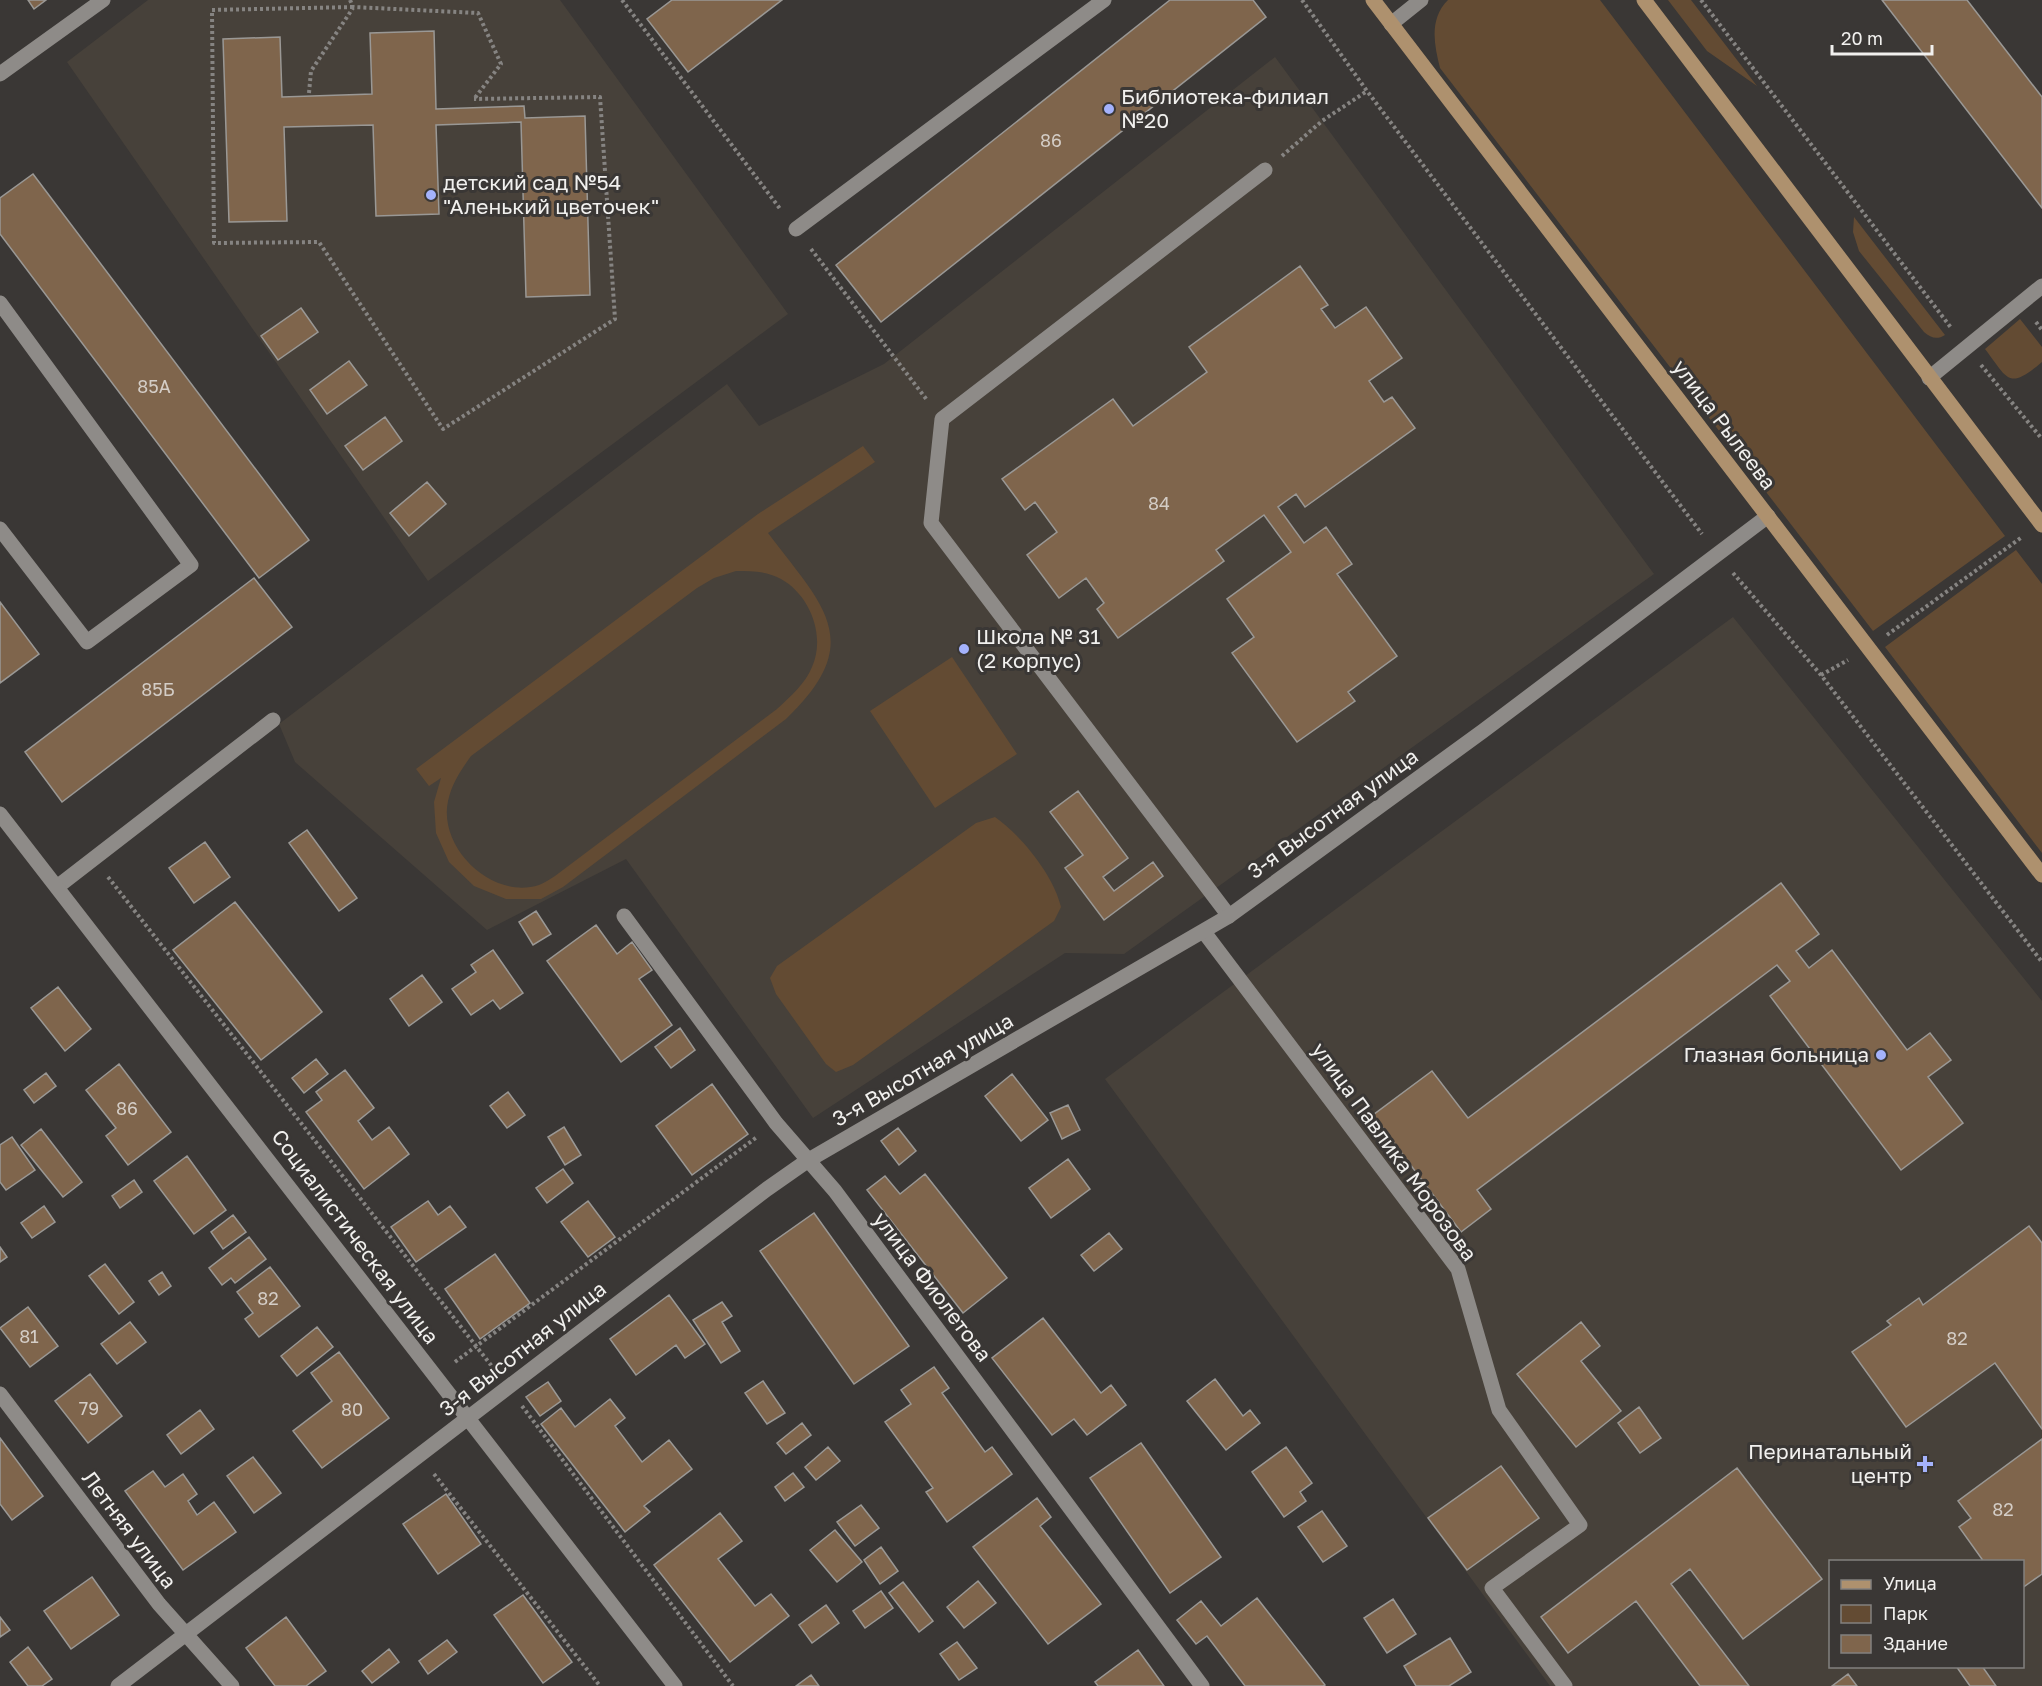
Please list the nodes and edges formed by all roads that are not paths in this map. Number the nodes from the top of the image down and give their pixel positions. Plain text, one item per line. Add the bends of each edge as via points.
1 (103, 0) edge
2 (1104, 0) edge
3 (1372, 0) edge
4 (1422, 0) edge
5 (1644, 0) edge
6 (1391, 24) junction
7 (0, 74) edge
8 (1265, 170) road end
9 (796, 229) dead end
10 (2042, 285) edge
11 (0, 303) edge
12 (1929, 378) junction
13 (1768, 516) junction
14 (2041, 524) edge
15 (0, 529) edge
16 (273, 720) dead end
17 (0, 814) edge
18 (2042, 875) edge
19 (57, 887) junction
20 (624, 916) dead end
21 (1229, 916) junction
22 (1204, 932) junction
23 (807, 1161) junction
24 (0, 1394) edge
25 (469, 1416) junction
26 (186, 1635) junction
27 (118, 1686) edge
28 (232, 1686) edge
29 (675, 1686) edge
30 (1202, 1686) edge
31 (1565, 1686) edge

1 - 7 street
2 - 9 street
3 - 6 main road, улица Рылеева
4 - 6 street
5 - 12 main road
6 - 13 main road, улица Рылеева
8 - 21 street via 942,419 931,523
10 - 12 street
11 - 15 street via 191,565 87,642
12 - 14 main road
13 - 18 main road, улица Рылеева
13 - 21 street, 3-я Высотная улица
16 - 19 street
17 - 19 street, Социалистическая улица
19 - 25 street, Социалистическая улица
20 - 23 street, улица Фиолетова
21 - 22 street, 3-я Высотная улица
22 - 23 street, 3-я Высотная улица
22 - 31 street, улица Павлика Морозова via 1458,1269 1499,1410 1580,1525 1492,1588
23 - 25 street, 3-я Высотная улица
23 - 30 street, улица Фиолетова via 835,1191
24 - 26 street, Летняя улица
25 - 26 street, 3-я Высотная улица
25 - 29 street, Социалистическая улица
26 - 27 street, 3-я Высотная улица
26 - 28 street, Летняя улица

